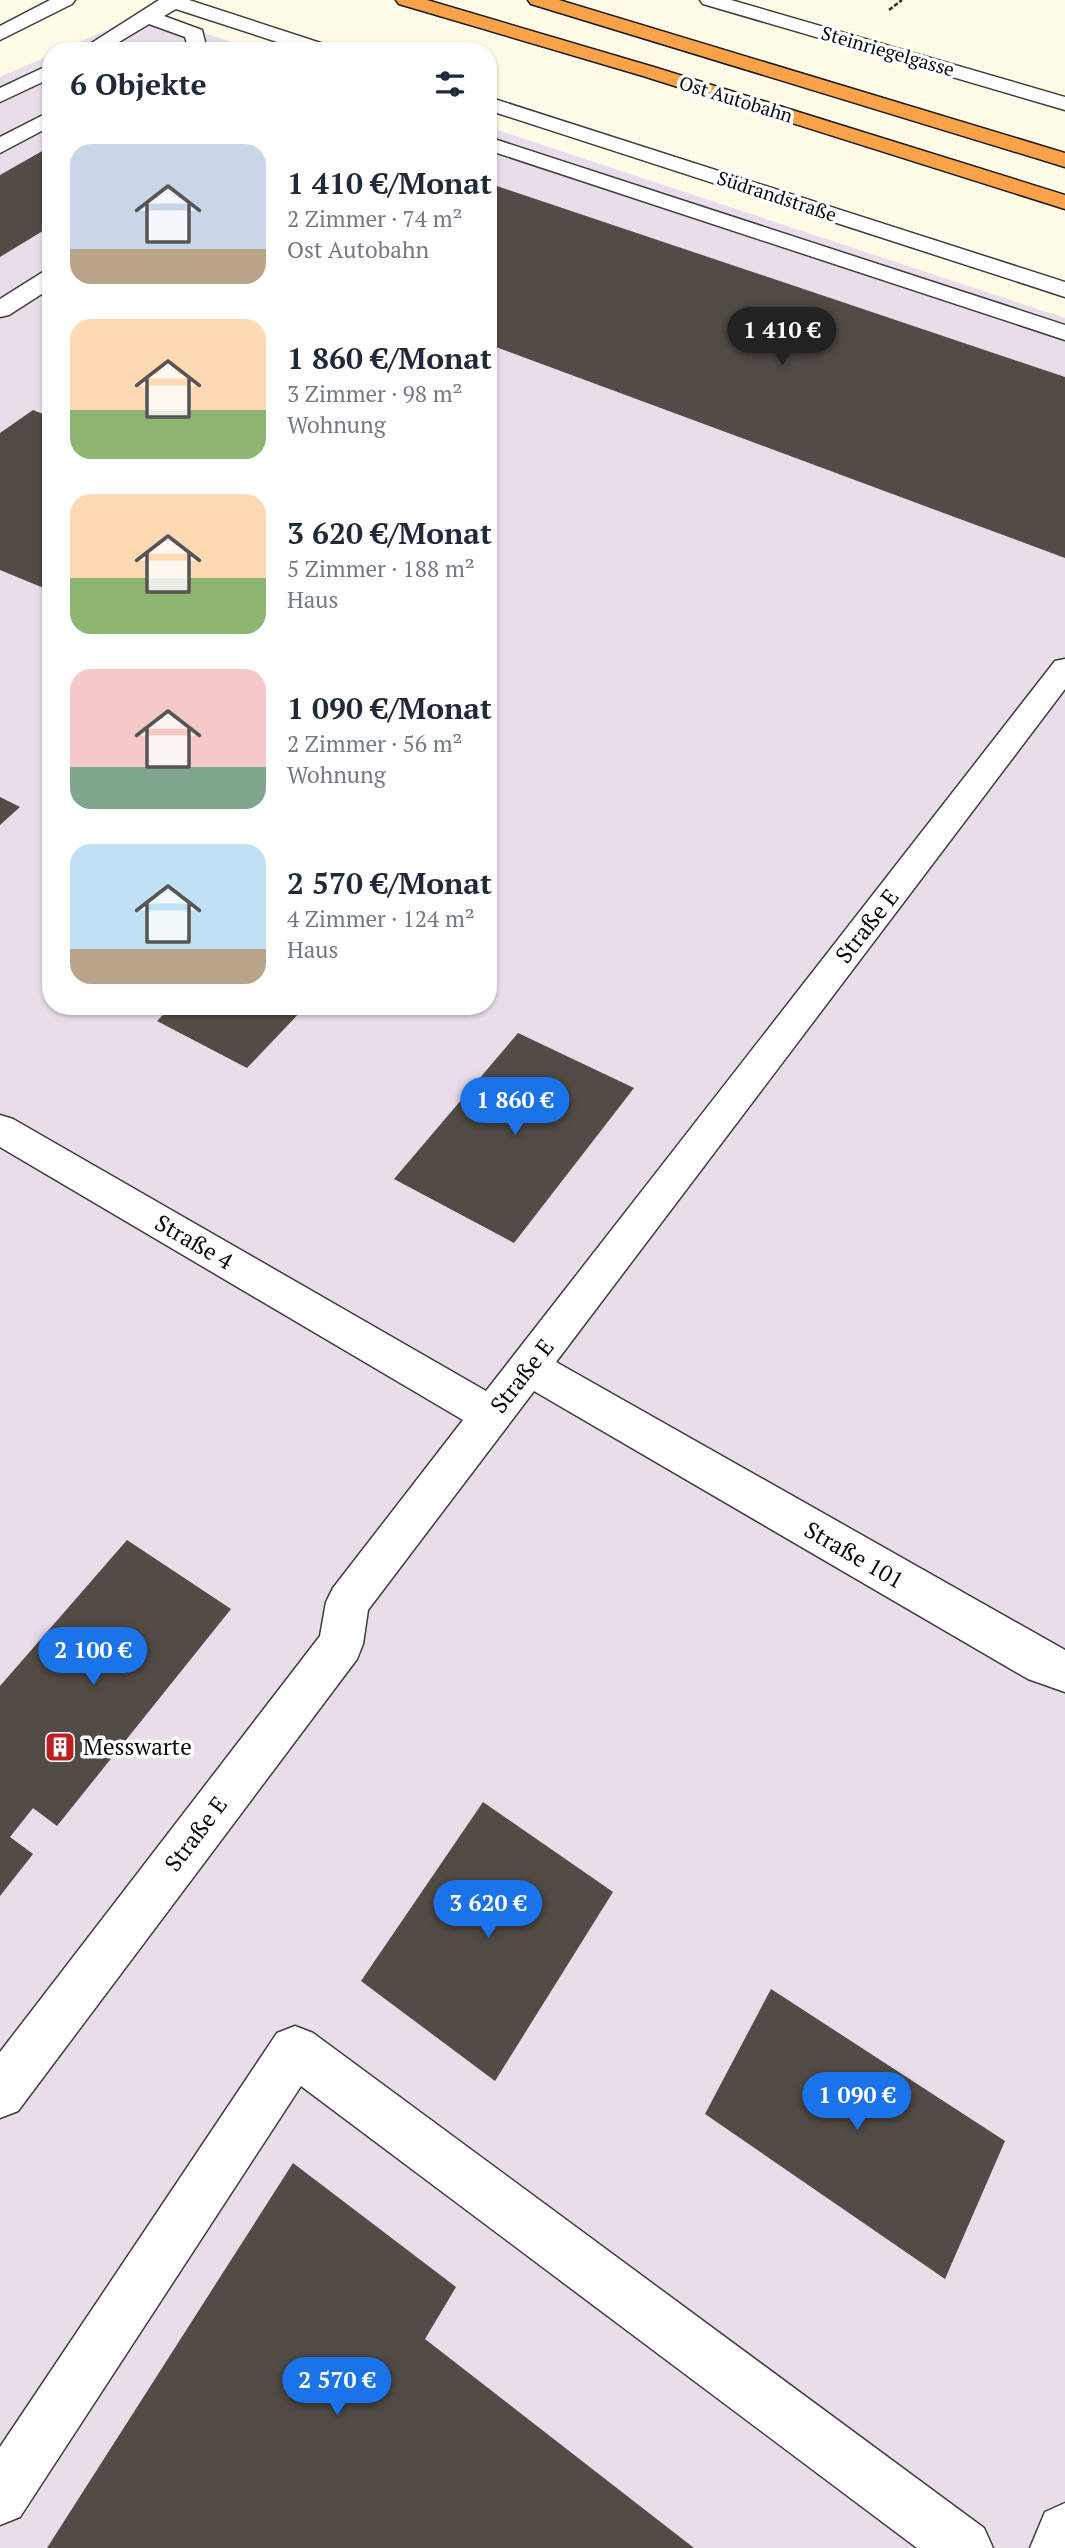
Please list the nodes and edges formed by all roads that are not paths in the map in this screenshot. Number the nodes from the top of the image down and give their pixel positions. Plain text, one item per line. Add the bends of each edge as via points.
1 (65, 0) edge
2 (406, 0) edge
3 (538, 0) edge
4 (710, 0) edge
5 (172, 1) edge
6 (148, 17) junction
7 (0, 34) edge
8 (105, 42) edge
9 (196, 42) edge
10 (298, 42) edge
11 (42, 75) edge
12 (0, 96) edge
13 (1065, 104) edge
14 (497, 106) edge
15 (42, 122) edge
16 (497, 145) edge
17 (0, 146) edge
18 (1065, 160) edge
19 (1065, 202) edge
20 (42, 283) edge
21 (1065, 290) edge
22 (0, 310) edge
23 (1065, 333) edge
24 (1065, 668) edge
25 (0, 1129) edge
26 (529, 1367) junction
27 (491, 1415) junction
28 (1065, 1671) edge
29 (0, 2093) edge
30 (0, 2497) edge
31 (1065, 2532) edge
32 (964, 2548) edge
33 (1059, 2548) edge

1 - 7 street
2 - 19 highway, Ost Autobahn
3 - 18 highway, Ost Autobahn
4 - 13 street, Steinriegelgasse
5 - 6 street
5 - 10 street
6 - 8 street
6 - 9 street via 195,34
11 - 12 street
14 - 21 street, Südrandstraße
15 - 17 street
16 - 23 street
20 - 22 street
24 - 26 street, Straße E
25 - 27 street, Straße 4
26 - 27 street, Straße E
26 - 28 street, Straße 101 via 1044,1664
27 - 29 street, Straße E via 348,1602 341,1644
30 - 32 street via 295,2051
31 - 33 street

